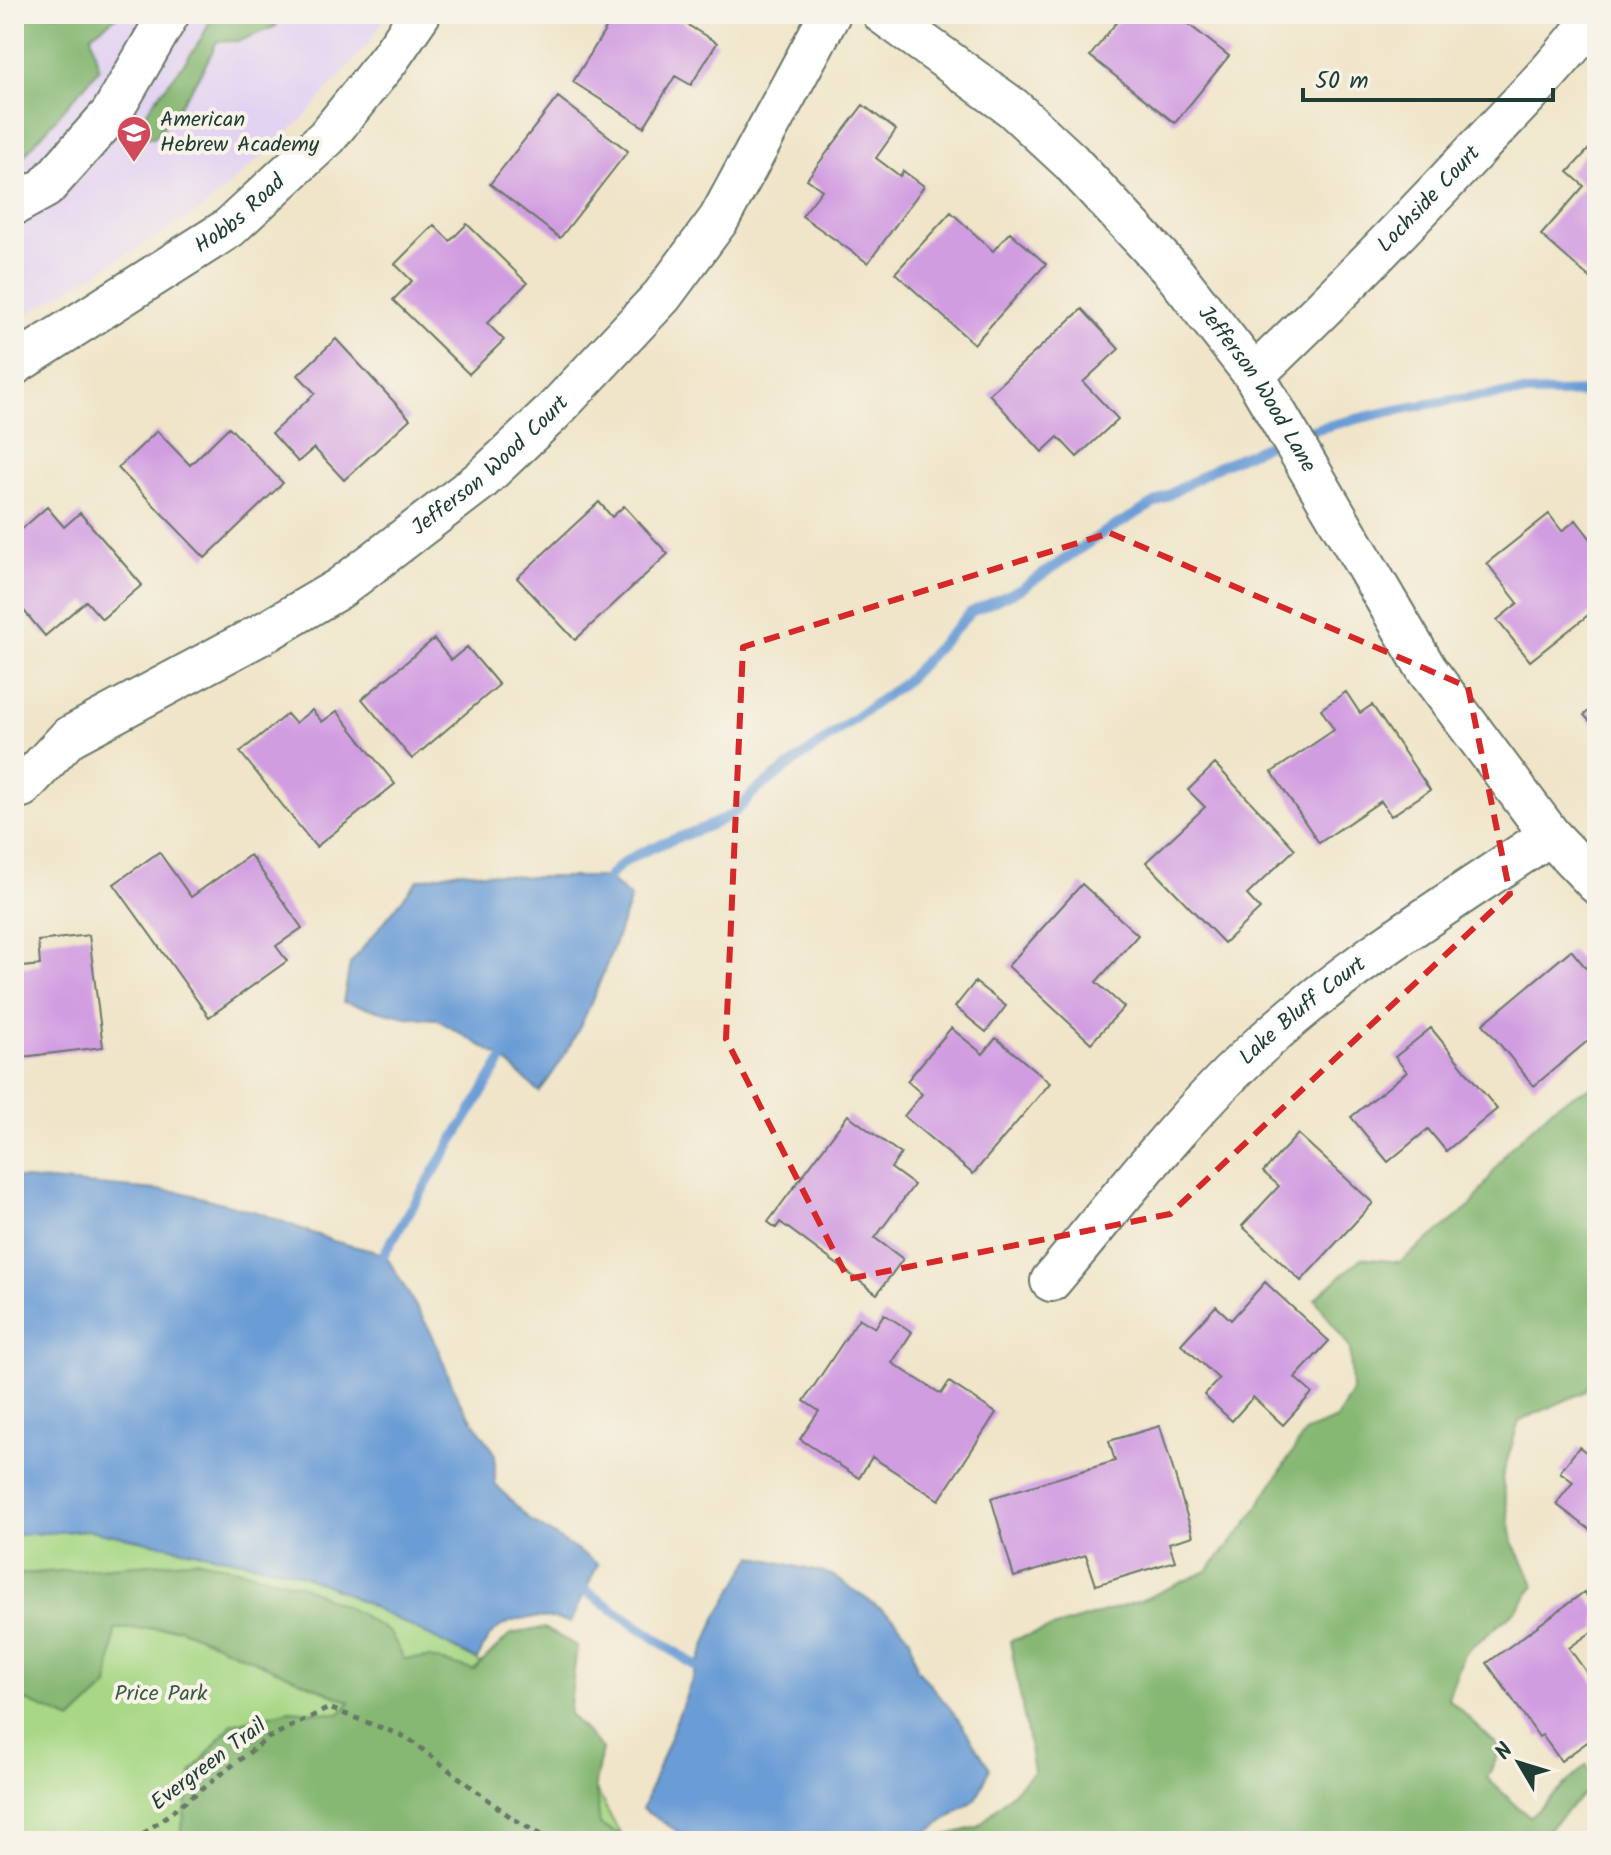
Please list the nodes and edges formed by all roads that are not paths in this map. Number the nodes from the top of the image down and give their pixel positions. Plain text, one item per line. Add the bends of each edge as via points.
1 (169, 14) edge
2 (420, 14) edge
3 (830, 14) edge
4 (883, 14) edge
5 (1596, 14) edge
6 (14, 205) edge
7 (14, 365) edge
8 (1254, 375) junction
9 (22, 787) dead end
10 (1550, 835) junction
11 (1597, 884) edge
12 (1051, 1281) dead end

1 - 6 street via 111,114 45,188
2 - 7 street, Hobbs Road via 327,137 229,228
3 - 9 street, Jefferson Wood Court via 719,219 662,296 531,433 480,481 340,588 69,737
4 - 8 street, Jefferson Wood Lane via 1013,108 1070,161 1175,274
5 - 8 street, Lochside Court via 1455,172
8 - 10 street, Jefferson Wood Lane via 1427,670
10 - 11 street
10 - 12 street, Lake Bluff Court via 1341,977 1263,1042 1171,1138

